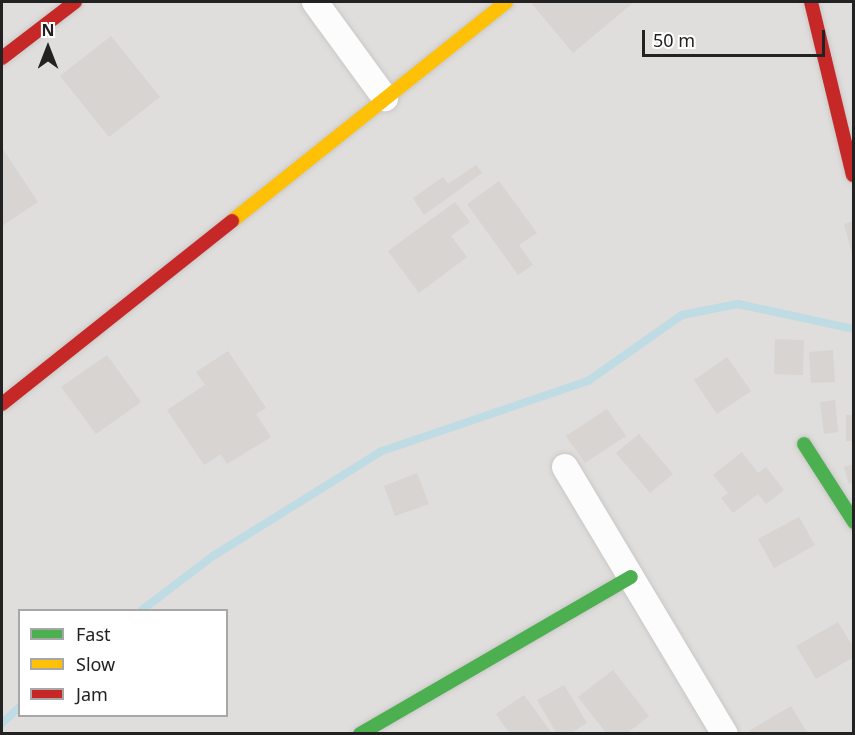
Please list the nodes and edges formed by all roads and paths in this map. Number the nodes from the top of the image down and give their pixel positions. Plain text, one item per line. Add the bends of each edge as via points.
1 (75, 2) edge
2 (315, 2) edge
3 (506, 2) edge
4 (811, 2) edge
5 (2, 58) edge
6 (385, 98) junction
7 (853, 175) edge
8 (2, 404) edge
9 (804, 444) dead end
10 (565, 467) dead end
11 (854, 522) edge
12 (631, 577) junction
13 (360, 734) edge
14 (725, 734) edge

1 - 5 street
2 - 6 street
3 - 6 street
4 - 7 street
6 - 8 street
9 - 11 street
10 - 12 street
12 - 13 street
12 - 14 street

